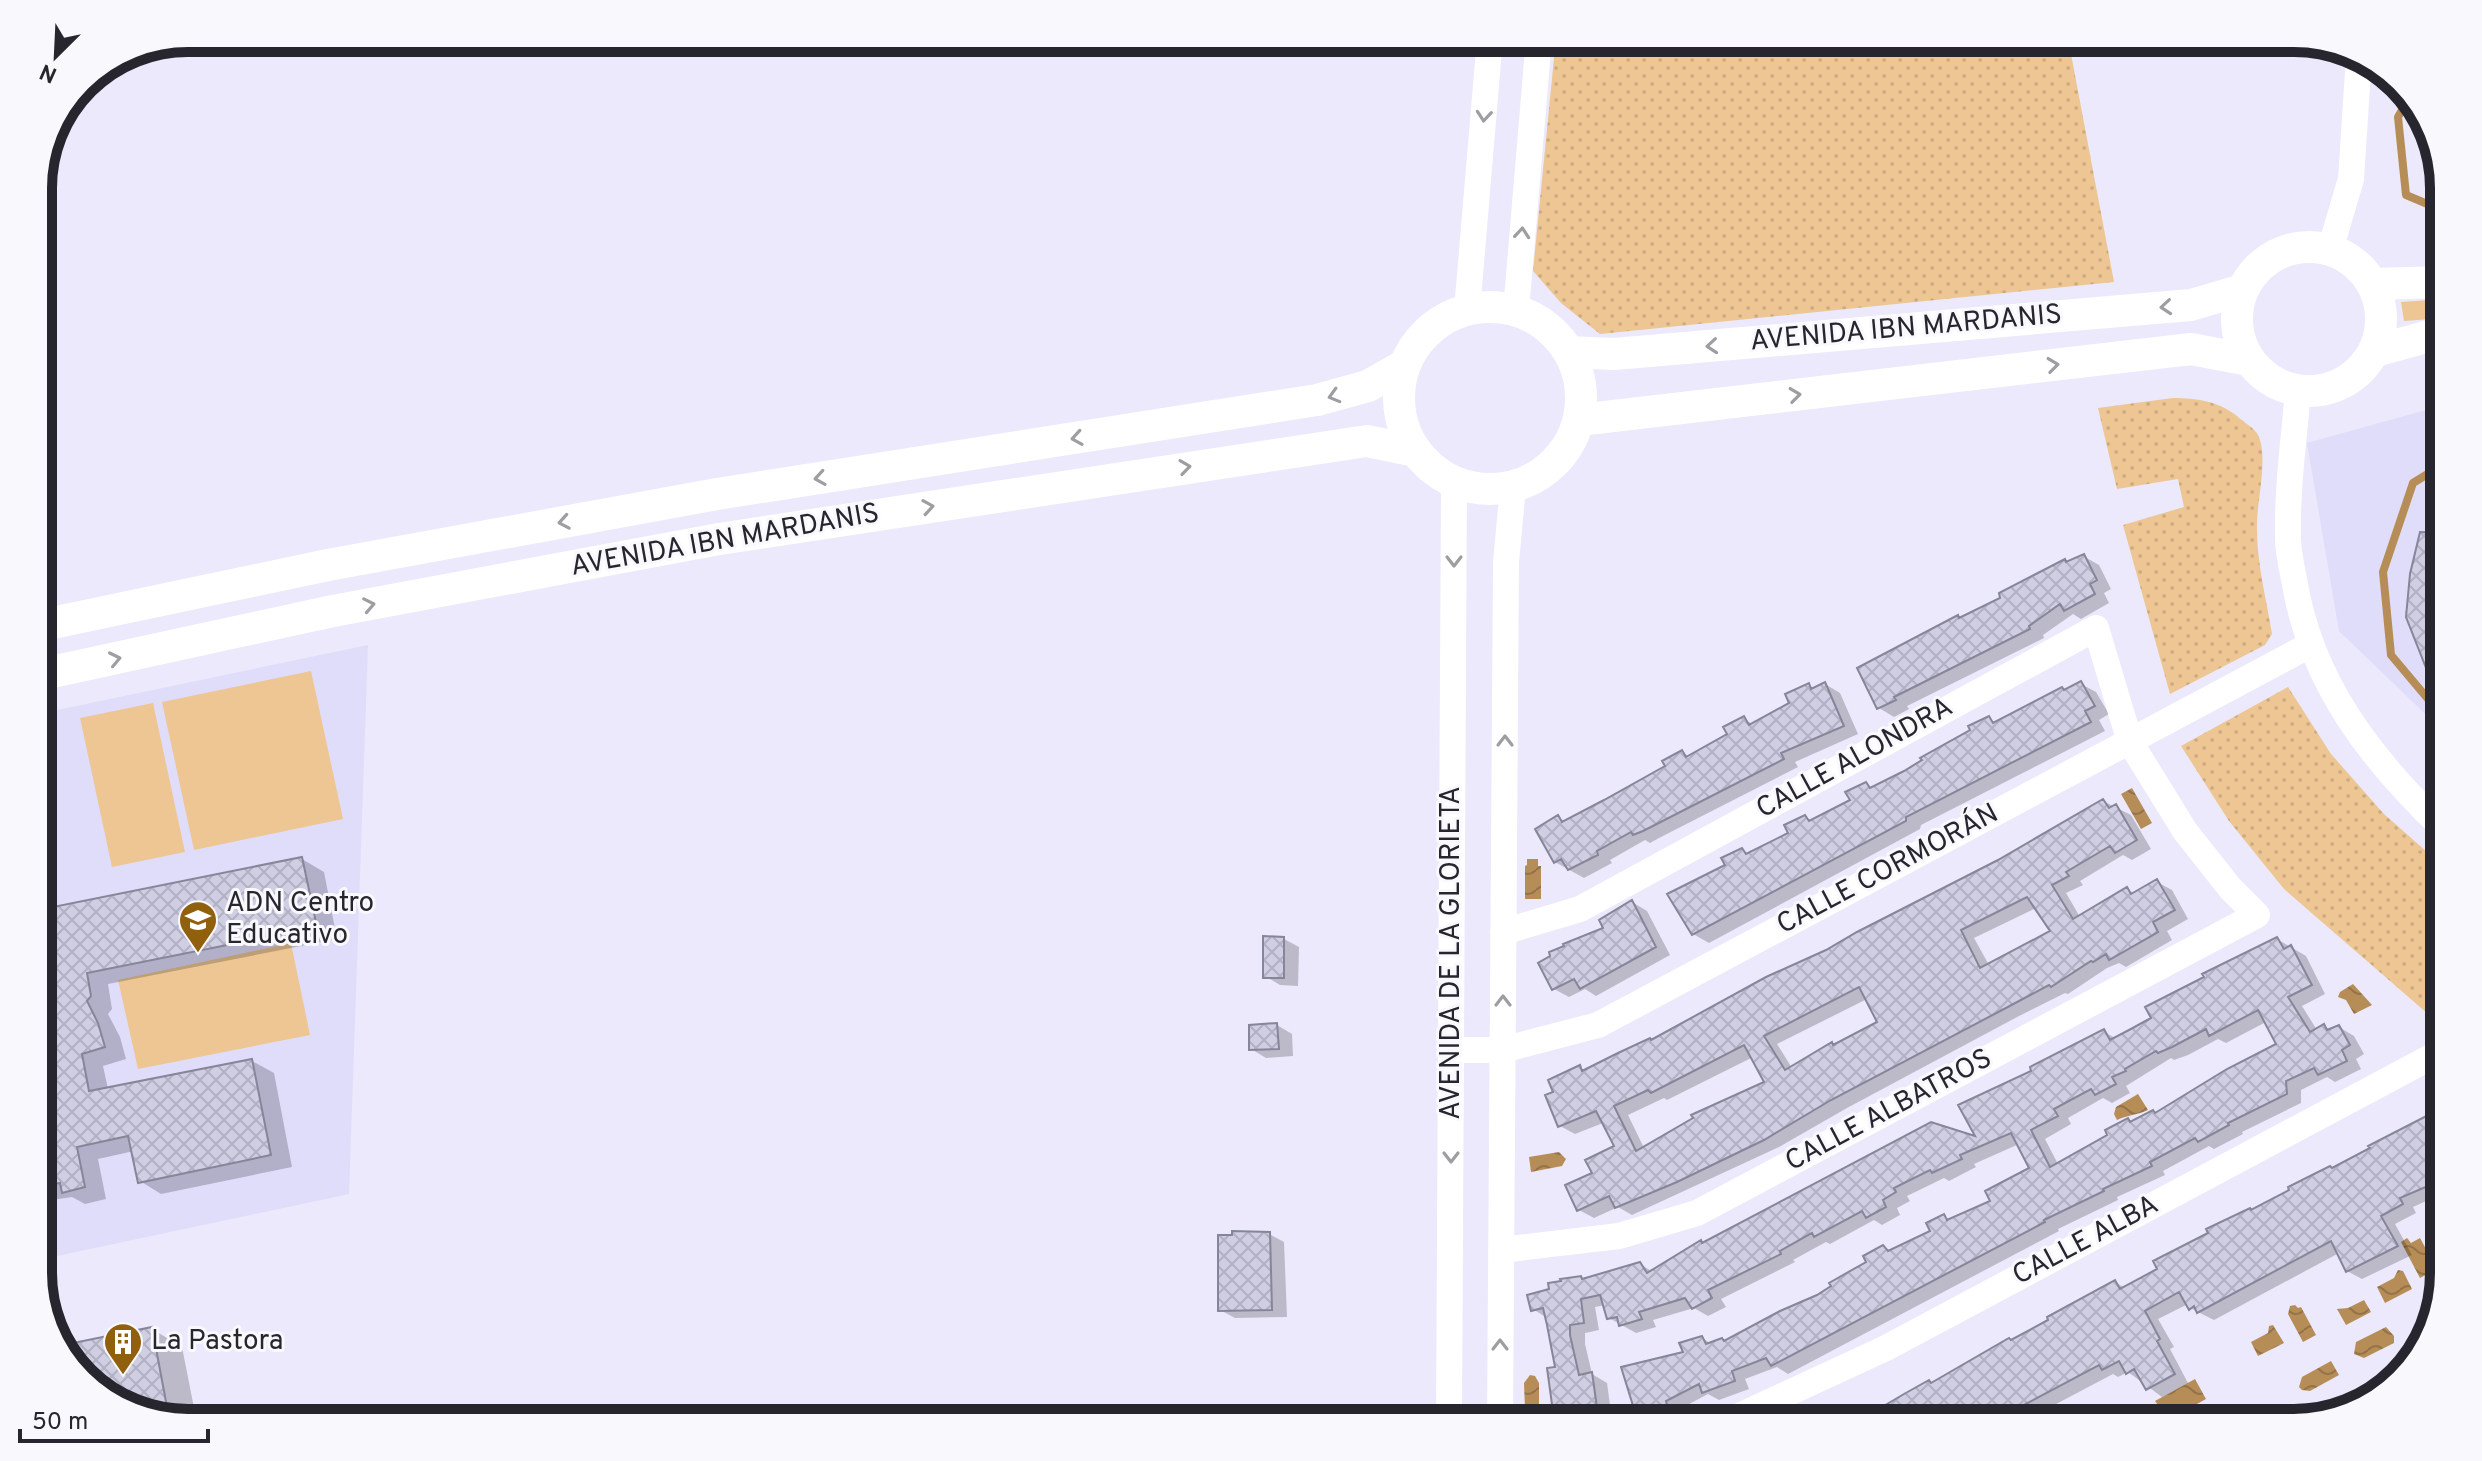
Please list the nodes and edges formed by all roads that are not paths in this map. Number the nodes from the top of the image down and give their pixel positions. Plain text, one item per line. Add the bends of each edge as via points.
1 (1489, 52) edge
2 (1538, 52) edge
3 (2358, 68) edge
4 (2330, 250) junction
5 (2430, 282) edge
6 (2373, 284) junction
7 (2242, 290) junction
8 (1467, 310) junction
9 (1516, 311) junction
10 (2430, 336) edge
11 (2375, 351) junction
12 (1569, 352) junction
13 (2249, 360) junction
14 (1405, 365) junction
15 (2298, 391) junction
16 (1579, 420) junction
17 (1416, 451) junction
18 (1454, 483) junction
19 (1513, 487) junction
20 (52, 623) edge
21 (2310, 645) junction
22 (52, 672) edge
23 (2130, 742) junction
24 (2430, 815) edge
25 (1503, 932) junction
26 (1452, 1050) junction
27 (1502, 1050) junction
28 (2430, 1057) edge
29 (1501, 1250) junction
30 (1449, 1409) edge
31 (1500, 1409) edge
32 (1754, 1409) edge

1 -> 8 street
9 -> 2 street
3 - 4 street via 2351,179
4 - 6 main road via 2354,263
4 - 7 main road via 2309,247 2269,258
5 - 6 main road
6 - 11 main road via 2381,306
7 -> 12 main road, AVENIDA IBN MARDANIS via 2191,305 1614,354
7 - 13 main road via 2236,314
8 - 9 main road
8 - 14 main road via 1441,321 1419,340
9 - 12 main road via 1537,320
10 - 11 main road
11 - 15 main road via 2362,370 2343,383 2321,391
12 - 16 main road via 1578,374
13 - 15 main road via 2262,375
16 -> 13 main road, AVENIDA IBN MARDANIS via 2191,349
14 - 17 main road via 1400,410
14 -> 20 main road, AVENIDA IBN MARDANIS via 1368,386 1317,400 717,494 328,565
15 - 21 street via 2287,540
16 - 19 main road via 1555,463
17 - 18 main road
22 -> 17 main road, AVENIDA IBN MARDANIS via 333,611 719,539 1367,441
18 - 19 main road via 1483,489
18 -> 26 street, AVENIDA DE LA GLORIETA
25 -> 19 street, AVENIDA DE LA GLORIETA via 1506,562
21 - 23 street, CALLE CORMORÁN
21 - 24 street via 2357,734
23 - 25 street, CALLE ALONDRA via 2096,628 1580,909
23 - 27 street, CALLE CORMORÁN via 1598,1025
23 - 29 street, CALLE ALBATROS via 2185,831 2257,915 1697,1213 1619,1236
27 -> 25 street, AVENIDA DE LA GLORIETA
26 - 27 street, CALLE CORMORÁN
26 -> 30 street, AVENIDA DE LA GLORIETA
27 - 29 street, AVENIDA DE LA GLORIETA
28 - 32 street, CALLE ALBA via 1886,1348
31 -> 29 street, AVENIDA DE LA GLORIETA

